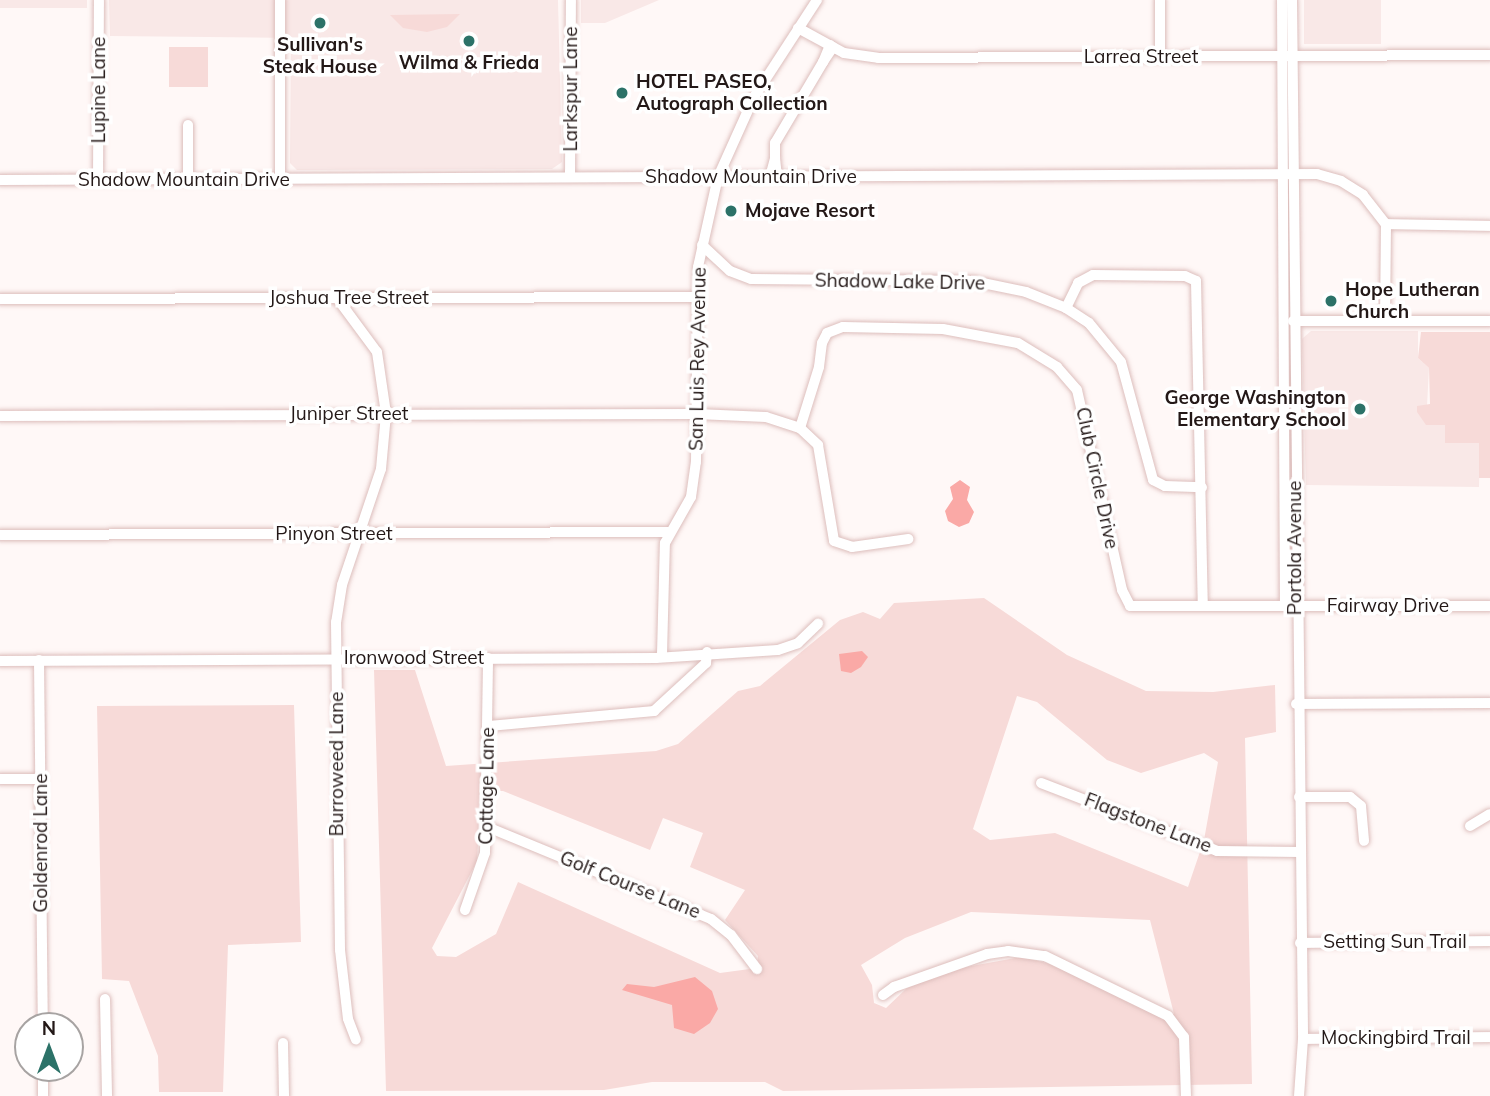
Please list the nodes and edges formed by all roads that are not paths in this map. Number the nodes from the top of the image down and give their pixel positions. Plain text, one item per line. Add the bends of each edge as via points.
1 (99, 0) edge
2 (281, 0) edge
3 (571, 0) edge
4 (817, 0) edge
5 (1160, 0) edge
6 (1282, 0) edge
7 (1292, 0) edge
8 (798, 28) junction
9 (832, 46) junction
10 (1287, 55) junction
11 (1490, 55) edge
12 (1160, 57) junction
13 (188, 125) dead end
14 (1287, 173) junction
15 (570, 177) junction
16 (718, 177) junction
17 (774, 177) junction
18 (0, 180) edge
19 (98, 180) junction
20 (188, 180) junction
21 (280, 180) junction
22 (1385, 224) junction
23 (1490, 226) edge
24 (702, 245) junction
25 (698, 297) junction
26 (337, 298) junction
27 (0, 299) edge
28 (1066, 308) junction
29 (1293, 321) junction
30 (1385, 321) junction
31 (1490, 321) edge
32 (386, 414) junction
33 (697, 414) junction
34 (0, 416) edge
35 (800, 428) junction
36 (1202, 486) junction
37 (668, 532) junction
38 (360, 534) junction
39 (0, 535) edge
40 (908, 539) dead end
41 (1203, 606) junction
42 (1290, 606) junction
43 (1490, 606) edge
44 (818, 624) dead end
45 (707, 652) junction
46 (662, 654) junction
47 (488, 658) junction
48 (336, 659) junction
49 (40, 660) junction
50 (0, 661) edge
51 (1490, 703) edge
52 (1296, 704) junction
53 (489, 726) junction
54 (0, 779) edge
55 (41, 779) junction
56 (1041, 783) dead end
57 (1298, 797) junction
58 (1490, 814) edge
59 (485, 826) junction
60 (1470, 826) dead end
61 (1364, 841) dead end
62 (1299, 852) junction
63 (465, 910) dead end
64 (1490, 941) edge
65 (1300, 943) junction
66 (757, 969) dead end
67 (883, 995) dead end
68 (105, 999) dead end
69 (43, 1012) edge
70 (1490, 1037) edge
71 (1303, 1039) junction
72 (356, 1041) dead end
73 (283, 1043) dead end
74 (107, 1096) edge
75 (284, 1096) edge
76 (1186, 1096) edge
77 (1299, 1096) edge

1 - 19 street, Lupine Lane
2 - 21 street
3 - 15 street, Larkspur Lane
4 - 8 street, San Luis Rey Avenue
5 - 12 street
6 - 10 street, Portola Avenue
7 - 10 street, Portola Avenue
8 - 9 street, Larrea Street
8 - 16 street, San Luis Rey Avenue via 754,97
9 - 12 street, Larrea Street via 878,58
9 - 17 street via 775,143
10 - 11 street, Larrea Street
10 - 12 street, Larrea Street
10 - 14 street, Portola Avenue
13 - 20 street
14 - 17 street, Shadow Mountain Drive
14 - 22 street, Shadow Mountain Drive via 1342,181 1363,194
14 - 29 street, Portola Avenue
14 - 42 street, Portola Avenue
15 - 16 street, Shadow Mountain Drive
15 - 21 street, Shadow Mountain Drive
16 - 17 street, Shadow Mountain Drive
16 - 24 street, San Luis Rey Avenue
18 - 19 street, Shadow Mountain Drive
19 - 20 street, Shadow Mountain Drive
20 - 21 street, Shadow Mountain Drive
22 - 23 street
22 - 30 street
24 - 25 street, San Luis Rey Avenue
24 - 28 street, Shadow Lake Drive via 730,271 751,279 973,281 1026,292
25 - 26 street, Joshua Tree Street
25 - 33 street, San Luis Rey Avenue
26 - 27 street, Joshua Tree Street
26 - 32 street, Burroweed Lane via 377,352
28 - 36 street, Shadow Lake Drive via 1089,323 1121,362 1153,480 1165,486
28 - 36 street via 1078,283 1093,275 1185,276 1196,281
29 - 30 street
29 - 42 street, Portola Avenue
30 - 31 street
32 - 33 street, Juniper Street
32 - 34 street, Juniper Street
32 - 38 street, Burroweed Lane via 382,469
33 - 35 street, Juniper Street via 766,418
33 - 37 street, San Luis Rey Avenue via 691,497
35 - 40 street via 823,456 834,541 852,547
35 - 41 street, Club Circle Drive via 822,343 827,333 842,327 943,329 1017,343 1057,367 1077,390 1125,600 1136,608
36 - 41 street
37 - 38 street, Pinyon Street
37 - 46 street
38 - 39 street, Pinyon Street
38 - 48 street, Burroweed Lane via 339,596
41 - 42 street, Fairway Drive
42 - 43 street, Fairway Drive
42 - 52 street, Portola Avenue
44 - 45 street, Ironwood Street via 798,643 778,650
45 - 46 street, Ironwood Street
45 - 53 street via 706,663 654,711
46 - 47 street, Ironwood Street via 656,658
47 - 48 street, Ironwood Street
47 - 53 street, Cottage Lane
48 - 49 street, Ironwood Street
48 - 72 street, Burroweed Lane via 340,950 348,1019
49 - 50 street, Ironwood Street
49 - 55 street, Goldenrod Lane
51 - 52 street
52 - 57 street, Portola Avenue
53 - 59 street, Cottage Lane
54 - 55 street
55 - 69 street, Goldenrod Lane
56 - 62 street, Flagstone Lane via 1217,851
57 - 61 street via 1350,797 1361,806
57 - 62 street, Portola Avenue
58 - 60 street
59 - 63 street, Cottage Lane via 484,863
59 - 66 street, Golf Course Lane via 711,919 731,935
62 - 65 street, Portola Avenue
64 - 65 street, Setting Sun Trail
65 - 71 street, Portola Avenue
67 - 76 street via 973,957 1008,951 1045,956 1168,1016 1184,1037
68 - 74 street
70 - 71 street, Mockingbird Trail
71 - 77 street, Portola Avenue
73 - 75 street

